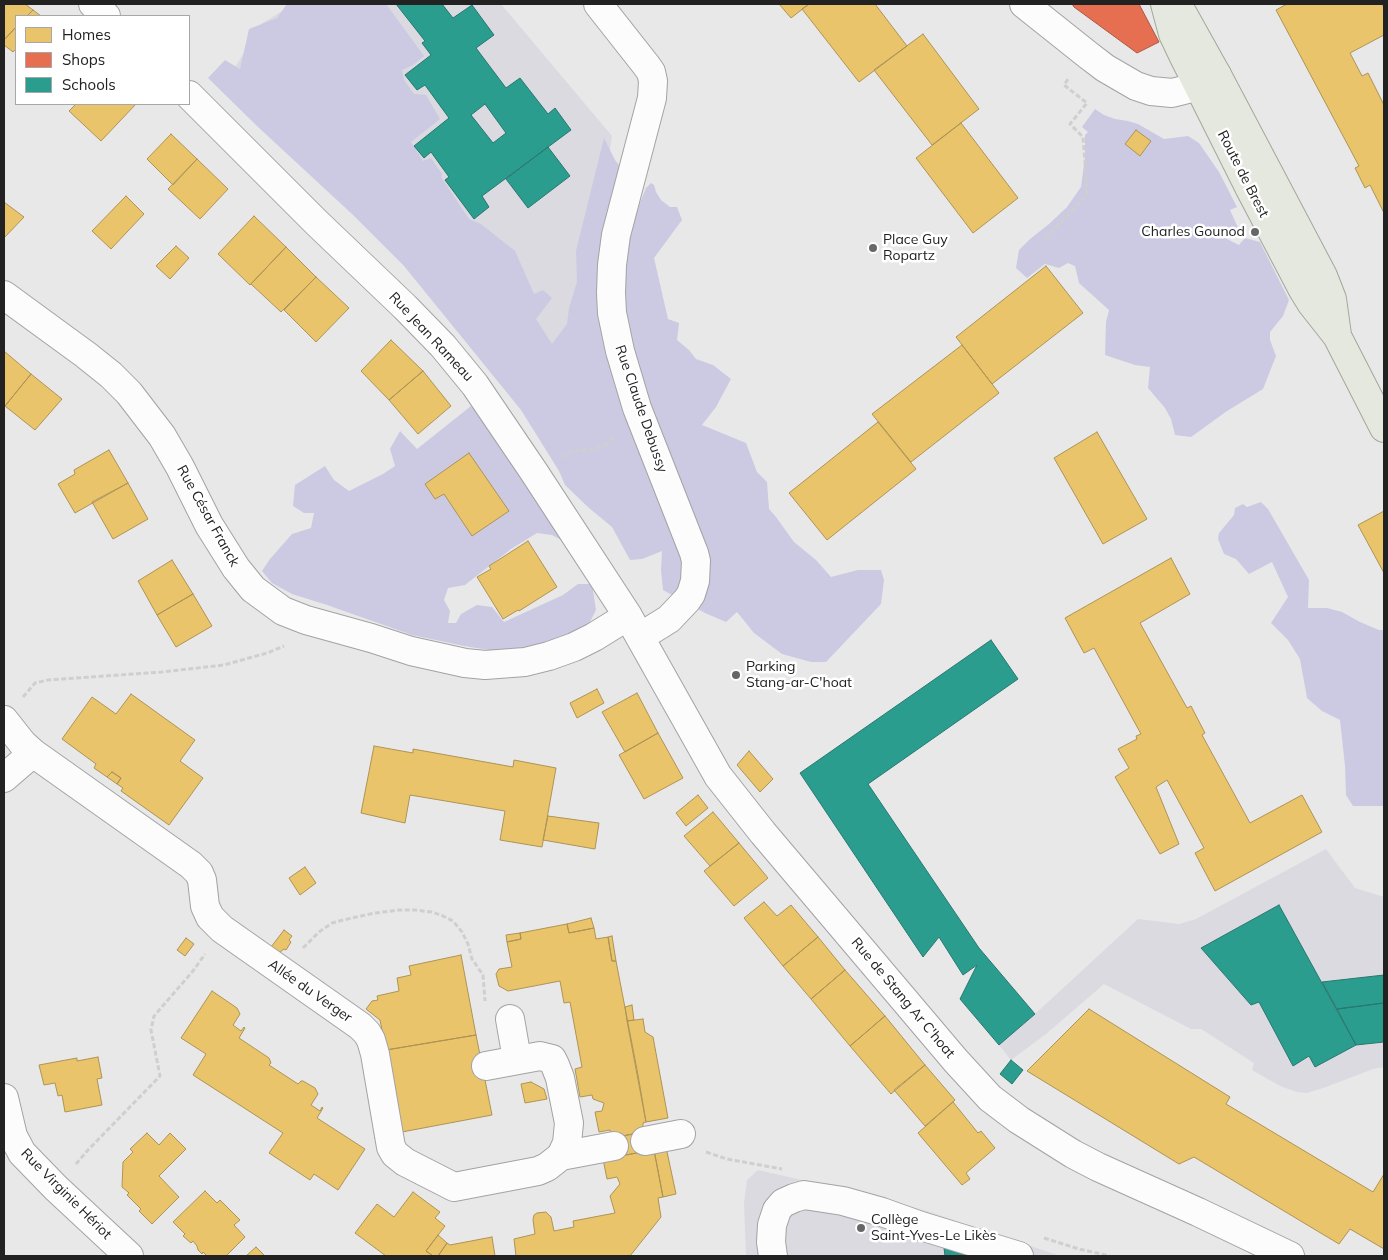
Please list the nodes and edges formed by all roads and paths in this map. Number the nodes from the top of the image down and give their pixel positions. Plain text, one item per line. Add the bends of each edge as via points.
1 (93, 4) edge
2 (598, 4) edge
3 (1024, 4) edge
4 (1165, 4) edge
5 (1176, 4) edge
6 (105, 15) edge
7 (1067, 80) dead end
8 (1207, 80) junction
9 (190, 96) edge
10 (1045, 238) dead end
11 (4, 295) edge
12 (610, 427) dead end
13 (1384, 428) edge
14 (534, 472) junction
15 (306, 620) junction
16 (634, 627) junction
17 (48, 680) dead end
18 (4, 720) edge
19 (32, 753) junction
20 (4, 778) edge
21 (222, 929) junction
22 (285, 974) junction
23 (510, 1019) joint
24 (517, 1059) junction
25 (486, 1066) dead end
26 (4, 1098) edge
27 (681, 1134) dead end
28 (644, 1141) dead end
29 (614, 1146) dead end
30 (88, 1150) dead end
31 (561, 1156) junction
32 (129, 1256) edge
33 (773, 1256) edge
34 (1019, 1256) edge
35 (1290, 1256) edge

1 - 6 street
2 - 16 street, Rue Claude Debussy via 640,57 653,81 652,98 616,235 611,293 620,352 637,408 694,553 696,570 691,594 669,619
3 - 8 street via 1105,68 1136,86 1172,93
4 - 8 main road, Route de Brest via 1173,34
5 - 8 main road, Route de Brest via 1183,14
7 - 10 path via 1064,85 1087,103 1070,124 1083,137 1087,188 1083,199
8 - 13 main road, Route de Brest via 1303,290 1338,336
9 - 14 street, Rue Jean Rameau via 443,346 475,385
11 - 15 street, Rue César Franck via 86,355 129,393 162,436 209,525 252,589 283,611
12 - 14 path via 612,438 608,444 569,453
14 - 16 street, Rue Jean Rameau
15 - 16 street, Rue César Franck via 411,651 485,665 525,662 549,656 594,637
15 - 17 path via 293,642 224,665
16 - 35 street, Rue de Stang Ar C'hoat via 709,762 730,792 990,1098 1032,1129 1098,1168
18 - 19 street, Allée du Verger
19 - 20 street
19 - 21 street, Allée du Verger via 191,865 202,880 205,906 210,917
21 - 22 street, Allée du Verger
21 - 30 path via 193,971 154,1016 151,1030 160,1076
22 - 23 path via 310,940 332,923 399,910 432,912 453,921 462,932 482,975 486,1002
22 - 31 street, Allée du Verger via 367,1033 376,1054 391,1147 405,1162 454,1187 538,1171
23 - 24 street
24 - 25 street
24 - 31 street via 540,1056 552,1059 555,1065 569,1123 567,1143
26 - 32 street, Rue Virginie Hériot via 13,1136 22,1153
27 - 28 street
29 - 31 street, Allée du Verger
33 - 34 street via 770,1242 777,1210 783,1203 804,1195 882,1212

